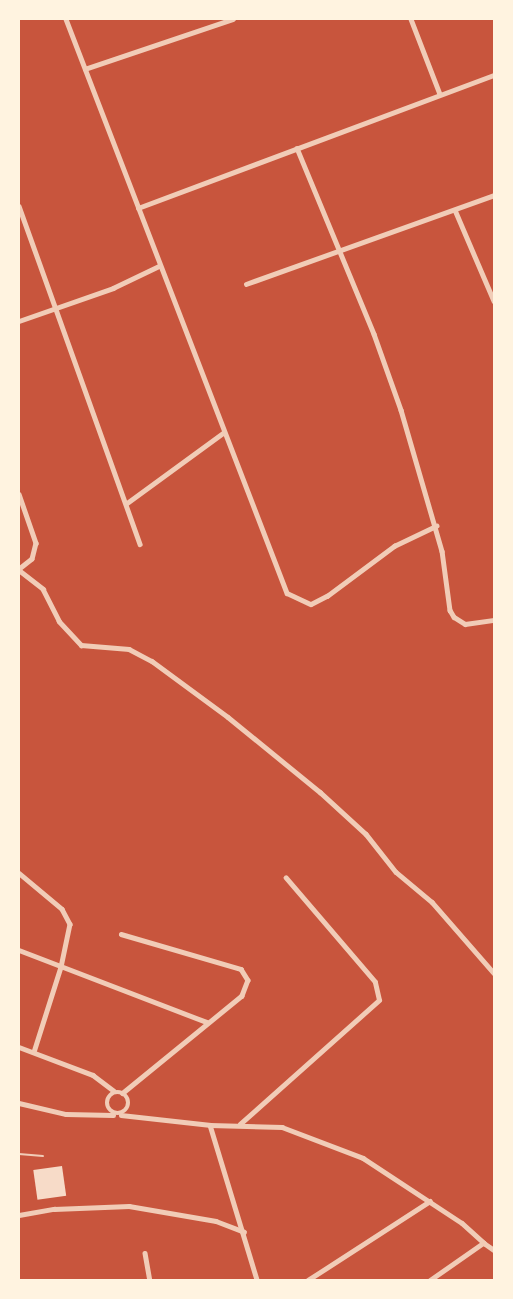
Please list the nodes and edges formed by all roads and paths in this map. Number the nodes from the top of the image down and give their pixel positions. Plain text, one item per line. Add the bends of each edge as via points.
1 (66, 19) edge
2 (233, 19) edge
3 (411, 19) edge
4 (85, 69) junction
5 (494, 75) edge
6 (440, 94) junction
7 (297, 148) junction
8 (494, 195) edge
9 (19, 206) edge
10 (138, 208) junction
11 (456, 210) junction
12 (339, 251) junction
13 (159, 266) junction
14 (246, 284) dead end
15 (492, 290) edge
16 (494, 301) edge
17 (55, 309) junction
18 (19, 320) edge
19 (223, 433) junction
20 (19, 494) edge
21 (127, 503) junction
22 (436, 526) junction
23 (140, 544) dead end
24 (19, 570) edge
25 (494, 620) edge
26 (19, 874) edge
27 (286, 878) dead end
28 (121, 934) dead end
29 (19, 950) edge
30 (61, 967) junction
31 (494, 973) edge
32 (207, 1022) junction
33 (19, 1047) edge
34 (34, 1052) junction
35 (114, 1091) junction
36 (123, 1093) junction
37 (19, 1103) edge
38 (113, 1114) junction
39 (121, 1115) junction
40 (240, 1124) junction
41 (210, 1125) junction
42 (19, 1154) edge
43 (43, 1156) dead end
44 (430, 1201) junction
45 (19, 1215) edge
46 (244, 1232) junction
47 (484, 1243) junction
48 (494, 1250) edge
49 (145, 1253) dead end
50 (150, 1280) edge
51 (257, 1280) edge
52 (308, 1280) edge
53 (431, 1280) edge

1 - 4 street
2 - 4 street
3 - 6 street
4 - 10 street
5 - 6 street
6 - 7 street
7 - 10 street
7 - 12 street
8 - 11 street
9 - 17 street
10 - 13 street
11 - 12 street
11 - 15 street
12 - 14 street
12 - 22 street via 389,371
13 - 17 street
13 - 19 street
15 - 16 street
17 - 18 street
17 - 21 street
19 - 21 street
19 - 22 street via 278,577 287,594 301,602 311,604 326,596 394,546
20 - 24 street via 36,543 32,559
21 - 23 street
22 - 25 street via 447,600 454,617 465,624
24 - 31 street via 44,589 59,621 80,645 129,649 152,661 228,717 320,792 366,834 396,872 432,902
26 - 30 street via 68,918 70,929
27 - 40 street via 375,982 378,1000
28 - 32 street via 241,969 248,980 242,996
29 - 30 street
30 - 32 street
30 - 34 street
32 - 36 street
33 - 34 street
34 - 35 street via 92,1075
35 - 36 street
35 - 38 street via 108,1104
36 - 39 street via 128,1104
37 - 38 street via 66,1114
38 - 39 street
39 - 41 street
40 - 41 street
40 - 44 street via 282,1127 363,1158
41 - 46 street
42 - 43 lane
44 - 47 street
44 - 52 street
45 - 46 street via 54,1209 129,1206 216,1221
46 - 51 street
47 - 48 street
47 - 53 street
49 - 50 street

